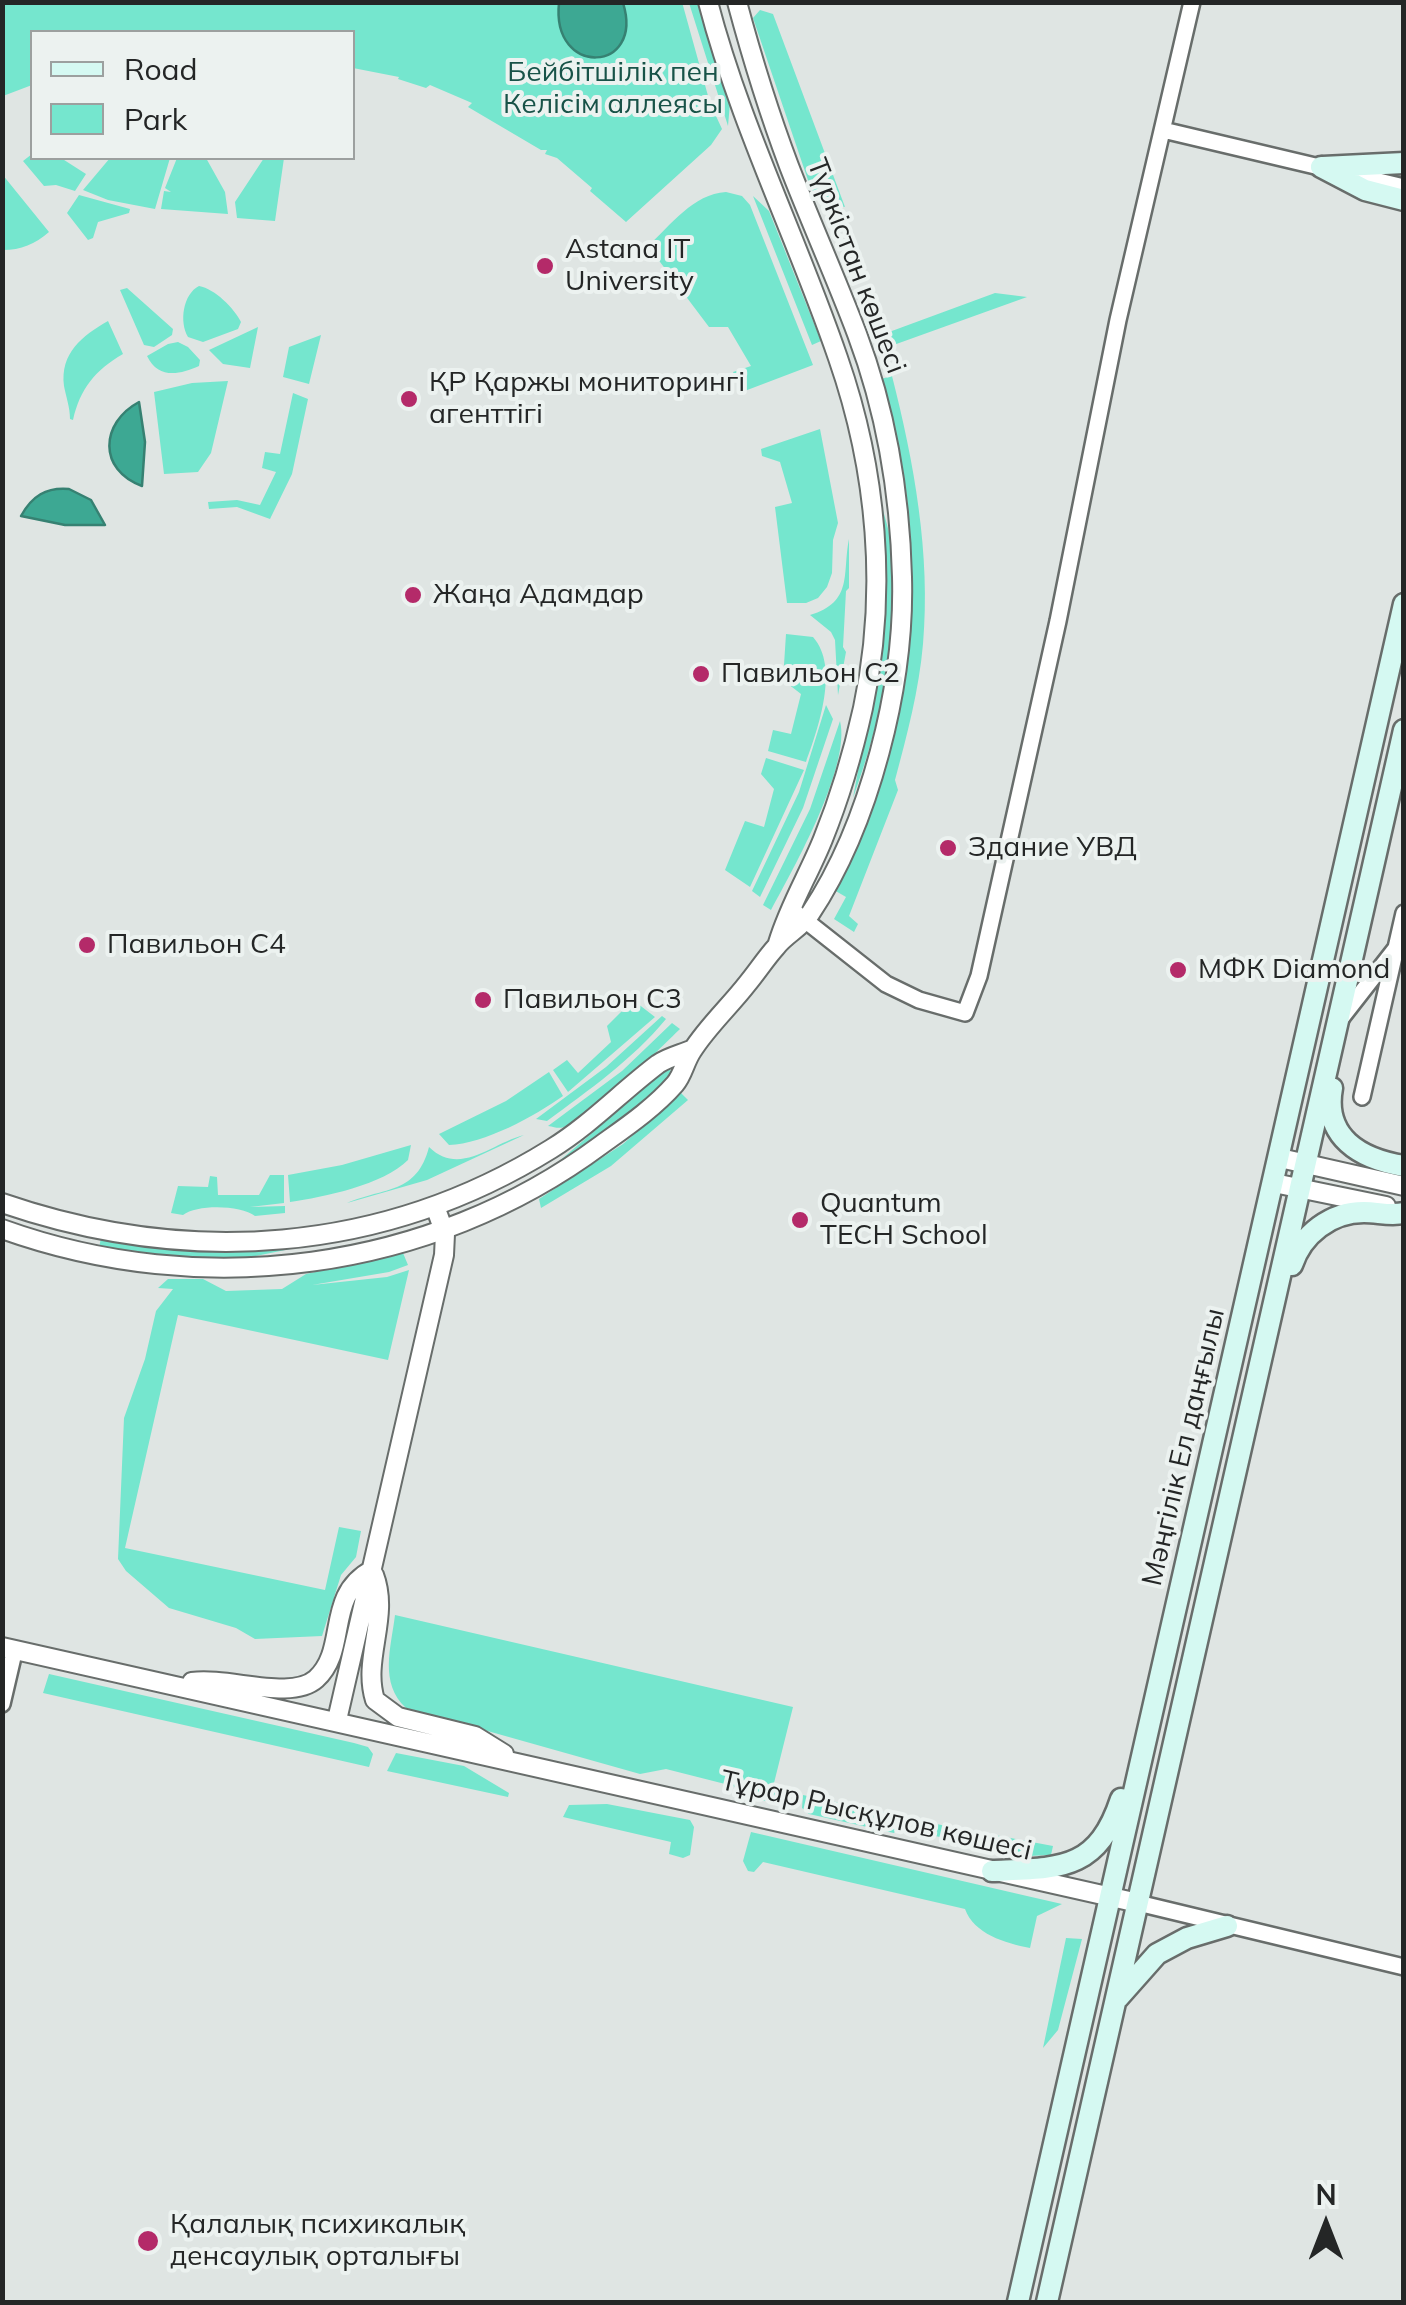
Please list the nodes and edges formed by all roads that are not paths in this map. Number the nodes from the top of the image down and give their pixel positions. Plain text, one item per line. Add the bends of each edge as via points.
1 (708, 2) edge
2 (737, 2) edge
3 (1192, 2) edge
4 (1164, 130) junction
5 (1404, 163) edge
6 (1321, 167) junction
7 (1404, 187) edge
8 (1404, 200) edge
9 (1404, 604) edge
10 (1404, 730) edge
11 (788, 908) junction
12 (1404, 913) edge
13 (806, 921) junction
14 (778, 944) junction
15 (1396, 948) junction
16 (1336, 1030) junction
17 (693, 1049) junction
18 (1362, 1098) dead end
19 (1280, 1158) junction
20 (1308, 1164) junction
21 (1404, 1166) edge
22 (1274, 1183) junction
23 (1404, 1186) edge
24 (1302, 1189) junction
25 (2, 1203) edge
26 (435, 1206) junction
27 (1404, 1211) edge
28 (2, 1229) edge
29 (444, 1230) junction
30 (1268, 1328) junction
31 (372, 1570) junction
32 (6, 1653) edge
33 (176, 1685) junction
34 (1156, 1693) junction
35 (2, 1704) edge
36 (337, 1720) junction
37 (520, 1764) junction
38 (992, 1871) junction
39 (1110, 1898) junction
40 (1138, 1903) junction
41 (1227, 1926) junction
42 (1404, 1967) edge
43 (1116, 2000) junction
44 (1018, 2302) edge
45 (1047, 2302) edge

1 - 11 street, Түркістан көшесі via 777,206 840,363 874,516 876,619 863,707 834,812
2 - 13 street, Түркістан көшесі via 780,141 868,369 887,444 901,547 901,629 885,727 854,825
3 - 4 street
4 - 6 street
4 - 13 street via 979,976 965,1014 886,984
5 - 6 main road
6 - 7 street
6 - 8 main road via 1364,190
9 - 19 main road, Мәңгілік Ел даңғылы
10 - 16 main road, Мәңгілік Ел даңғылы
11 - 13 street
11 - 14 street, Түркістан көшесі
12 - 15 street
13 - 14 street, Түркістан көшесі
14 - 17 street, Түркістан көшесі
15 - 16 street
15 - 18 street
16 - 20 main road, Мәңгілік Ел даңғылы
16 - 21 main road via 1334,1126 1352,1149
17 - 26 street, Түркістан көшесі via 660,1062 553,1148
17 - 29 street, Түркістан көшесі via 678,1080 652,1106 576,1164
19 - 20 street
19 - 22 main road, Мәңгілік Ел даңғылы
20 - 23 street
20 - 24 main road, Мәңгілік Ел даңғылы
22 - 24 street
22 - 34 main road, Мәңгілік Ел даңғылы
24 - 27 street
24 - 30 main road, Мәңгілік Ел даңғылы
25 - 26 street, Түркістан көшесі via 94,1230 169,1241 274,1240 358,1228
26 - 29 street
27 - 30 main road via 1361,1212 1319,1226 1296,1253
28 - 29 street, Түркістан көшесі via 160,1266 277,1266 372,1252
29 - 31 street
30 - 40 main road, Мәңгілік Ел даңғылы
31 - 33 street via 350,1586 328,1658 310,1683 282,1690 229,1681
31 - 36 street
31 - 37 street via 379,1615 370,1677 376,1700 398,1717 475,1736
32 - 33 street, Тұрар Рысқұлов көшесі
32 - 35 street
32 - 36 street, Тұрар Рысқұлов көшесі
33 - 36 street, Тұрар Рысқұлов көшесі
34 - 38 main road via 1102,1842 1074,1864
34 - 39 main road, Мәңгілік Ел даңғылы
36 - 37 street, Тұрар Рысқұлов көшесі
37 - 38 street, Тұрар Рысқұлов көшесі
38 - 39 street, Тұрар Рысқұлов көшесі
39 - 40 street, Тұрар Рысқұлов көшесі
39 - 44 main road, Мәңгілік Ел даңғылы
40 - 41 street, Тұрар Рысқұлов көшесі
40 - 43 main road, Мәңгілік Ел даңғылы
41 - 42 street, Тұрар Рысқұлов көшесі
41 - 43 main road via 1157,1954
43 - 45 main road, Мәңгілік Ел даңғылы

